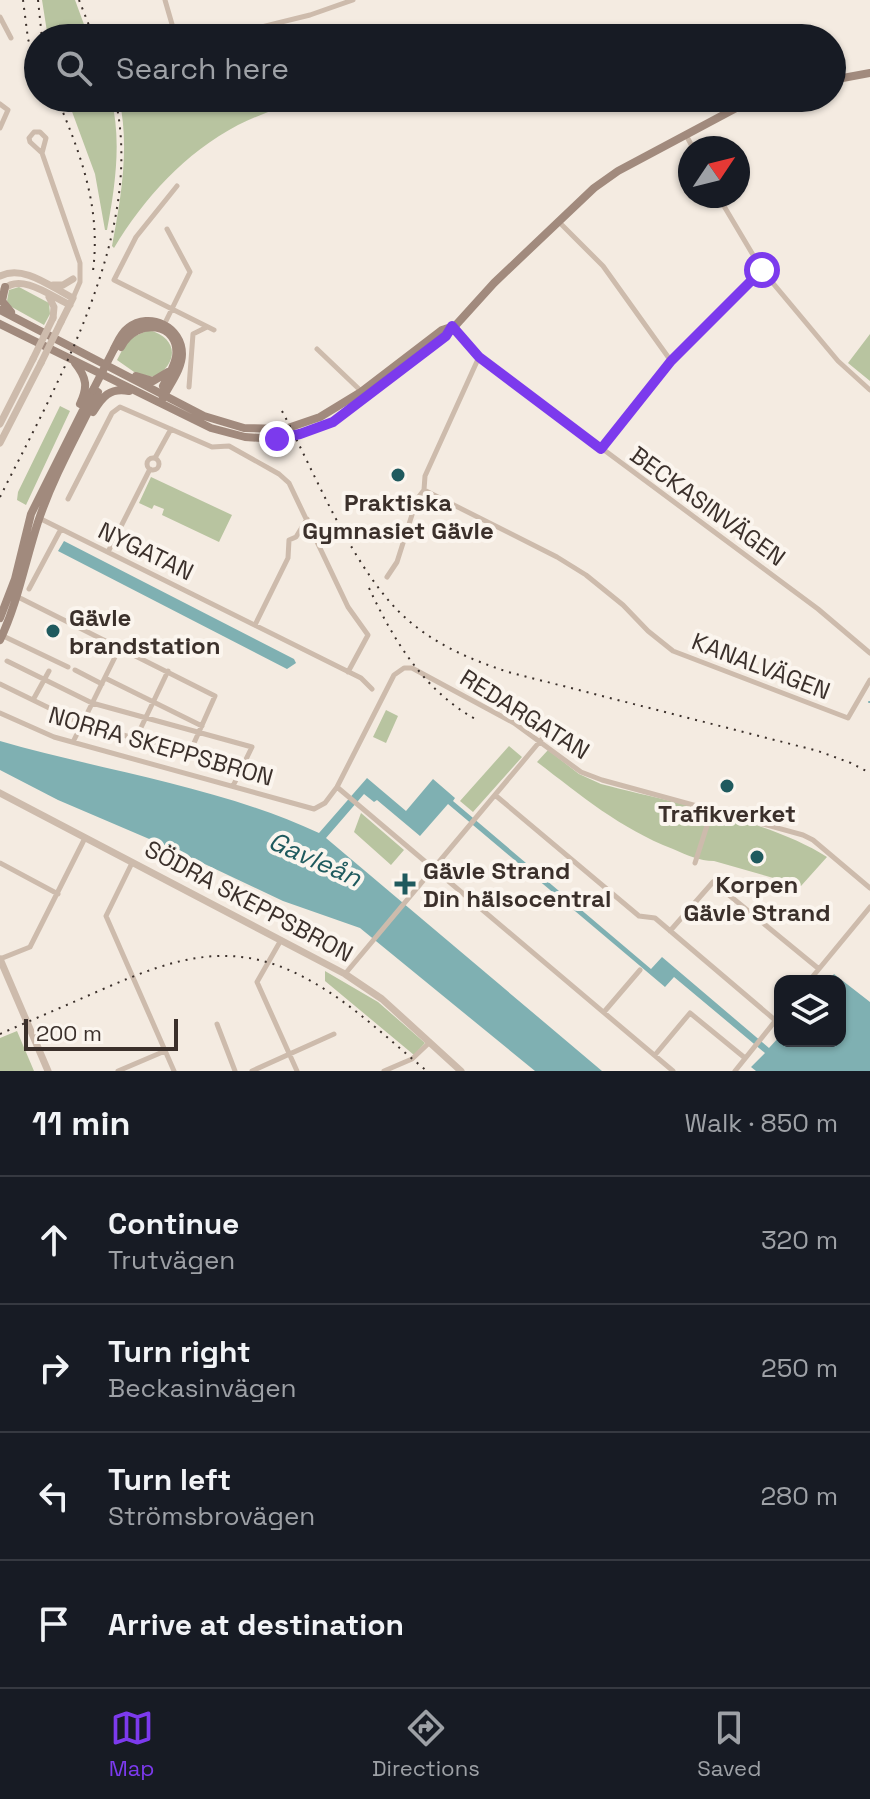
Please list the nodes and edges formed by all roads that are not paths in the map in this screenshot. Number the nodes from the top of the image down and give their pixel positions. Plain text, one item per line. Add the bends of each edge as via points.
1 (165, 0) edge
2 (353, 0) edge
3 (0, 17) edge
4 (172, 24) edge
5 (273, 24) edge
6 (11, 38) dead end
7 (870, 73) edge
8 (846, 77) edge
9 (0, 104) edge
10 (728, 112) edge
11 (0, 128) edge
12 (686, 134) joint
13 (42, 153) dead end
14 (177, 186) dead end
15 (725, 208) edge
16 (559, 221) junction
17 (167, 229) dead end
18 (762, 270) junction
19 (79, 271) junction
20 (0, 276) edge
21 (73, 279) junction
22 (46, 289) junction
23 (2, 291) edge
24 (68, 300) junction
25 (172, 309) junction
26 (0, 310) edge
27 (57, 320) junction
28 (195, 320) junction
29 (0, 324) edge
30 (28, 325) junction
31 (452, 326) junction
32 (163, 327) junction
33 (193, 334) junction
34 (317, 349) dead end
35 (479, 357) junction
36 (71, 360) junction
37 (671, 361) junction
38 (117, 371) junction
39 (174, 372) junction
40 (189, 387) dead end
41 (870, 390) edge
42 (95, 391) junction
43 (142, 394) junction
44 (364, 395) junction
45 (160, 398) junction
46 (182, 405) junction
47 (2, 414) edge
48 (13, 420) junction
49 (0, 424) edge
50 (171, 429) junction
51 (0, 443) edge
52 (601, 449) junction
53 (424, 490) junction
54 (41, 491) junction
55 (48, 498) junction
56 (68, 499) dead end
57 (35, 516) junction
58 (307, 519) junction
59 (61, 529) junction
60 (108, 552) junction
61 (387, 577) dead end
62 (29, 589) dead end
63 (14, 595) junction
64 (0, 618) edge
65 (255, 625) junction
66 (1, 636) edge
67 (120, 647) junction
68 (870, 653) edge
69 (7, 661) dead end
70 (49, 671) dead end
71 (168, 671) junction
72 (348, 672) junction
73 (44, 679) junction
74 (870, 680) edge
75 (103, 681) junction
76 (0, 684) edge
77 (372, 689) dead end
78 (33, 700) junction
79 (153, 702) junction
80 (92, 703) junction
81 (0, 713) edge
82 (145, 719) junction
83 (82, 724) junction
84 (202, 726) junction
85 (198, 734) junction
86 (136, 738) junction
87 (541, 740) junction
88 (73, 742) junction
89 (190, 752) junction
90 (242, 767) junction
91 (233, 786) junction
92 (337, 787) junction
93 (0, 793) edge
94 (495, 795) junction
95 (314, 809) joint
96 (712, 810) junction
97 (85, 838) junction
98 (0, 863) edge
99 (132, 863) junction
100 (695, 863) dead end
101 (433, 867) junction
102 (870, 888) edge
103 (58, 894) junction
104 (870, 907) edge
105 (670, 931) junction
106 (281, 940) junction
107 (0, 959) edge
108 (819, 969) junction
109 (640, 970) dead end
110 (345, 974) junction
111 (814, 975) edge
112 (604, 1012) junction
113 (774, 1015) edge
114 (774, 1023) edge
115 (217, 1024) dead end
116 (334, 1034) dead end
117 (430, 1042) junction
118 (165, 1051) junction
119 (289, 1055) junction
120 (655, 1055) junction
121 (745, 1058) junction
122 (48, 1071) edge
123 (118, 1071) edge
124 (174, 1071) edge
125 (235, 1071) edge
126 (252, 1071) edge
127 (297, 1071) edge
128 (384, 1071) edge
129 (461, 1071) edge
130 (673, 1071) edge
131 (735, 1071) edge

1 - 4 street
2 - 5 street
3 - 6 street
7 - 8 main road
9 - 11 street via 8,110
10 - 12 main road
12 - 16 main road via 618,171
13 - 19 street via 75,243
14 - 25 street via 136,237 114,280
15 - 18 street
16 - 31 main road
16 - 37 street via 603,266
17 - 25 street via 190,272
18 - 37 street
18 - 41 street via 838,361
19 - 21 street
19 - 24 street via 80,282
20 - 22 street via 18,272
21 - 22 street
21 - 24 street
22 - 23 street via 18,281
22 - 24 street
22 - 27 street
23 - 30 main road via 5,307
24 - 27 street
25 - 28 street
25 - 32 street
26 - 30 main road
27 - 47 street, bridge
27 - 48 street, bridge
28 - 33 street
28 - 33 street via 211,328
29 - 36 main road
30 - 38 main road
31 - 35 street, BECKASINVÄGEN
31 - 44 main road
32 - 39 main road via 175,345
32 - 42 main road, bridge via 131,332
33 - 40 street
34 - 44 street
35 - 52 street, BECKASINVÄGEN
35 - 53 street via 425,476
36 - 43 main road
36 - 54 main road via 87,385
37 - 52 street
38 - 39 main road via 153,381
38 - 45 main road
39 - 45 main road
39 - 46 main road
42 - 54 main road
42 - 55 main road
43 - 45 main road
43 - 55 main road via 116,390 102,399
44 - 45 main road via 319,428 277,439 229,435
44 - 46 main road via 285,429 244,428
45 - 46 main road
47 - 48 street
47 - 49 street
48 - 51 street
50 - 56 street via 124,407 116,409
50 - 58 street via 212,447 229,446 279,474
50 - 60 street via 148,461 150,469
52 - 68 street, BECKASINVÄGEN
53 - 61 street
53 - 74 street, KANALVÄGEN via 586,575 682,656 848,718
54 - 57 main road
55 - 57 main road
57 - 59 street, NYGATAN
57 - 63 main road
58 - 65 street via 289,540 288,558
58 - 72 street via 348,607 368,635
59 - 60 street, NYGATAN
59 - 62 street
60 - 65 street, NYGATAN
63 - 64 main road
63 - 66 main road
63 - 67 street
65 - 72 street, NYGATAN
66 - 75 street
67 - 71 street
67 - 75 street
69 - 73 street
70 - 73 street
71 - 79 street
71 - 84 street via 215,696
72 - 77 street, NYGATAN
73 - 78 street
73 - 80 street
75 - 79 street
75 - 80 street
76 - 78 street
78 - 83 street
79 - 82 street
79 - 84 street
80 - 82 street
80 - 83 street
81 - 88 street, NORRA SKEPPSBRON
82 - 85 street
82 - 86 street
83 - 86 street
83 - 88 street
84 - 85 street
85 - 89 street
85 - 90 street via 252,747
86 - 89 street
87 - 92 street, REDARGATAN via 404,668 390,681
87 - 94 street
87 - 96 street, REDARGATAN via 581,772
88 - 91 street, NORRA SKEPPSBRON
89 - 90 street
90 - 91 street
91 - 95 street, NORRA SKEPPSBRON
92 - 95 street, REDARGATAN
92 - 101 street
93 - 97 street, SÖDRA SKEPPSBRON
94 - 101 street
94 - 105 street via 639,916 655,918
96 - 100 street
96 - 102 street, REDARGATAN via 803,835
97 - 99 street, SÖDRA SKEPPSBRON
97 - 103 street
98 - 103 street
99 - 106 street, SÖDRA SKEPPSBRON
99 - 118 street via 106,916
101 - 110 street
101 - 112 street
103 - 107 street via 30,947
104 - 108 street
105 - 108 street via 713,882
105 - 113 street
106 - 110 street, SÖDRA SKEPPSBRON
106 - 119 street via 257,982
107 - 122 street
108 - 111 street
109 - 112 street
110 - 117 street, SÖDRA SKEPPSBRON
112 - 120 street
114 - 121 street
115 - 125 street
116 - 119 street
117 - 128 street via 412,1059
117 - 129 street, SÖDRA SKEPPSBRON
118 - 123 street
118 - 124 street
119 - 126 street
119 - 127 street
120 - 121 street via 690,1013
120 - 130 street
121 - 131 street

